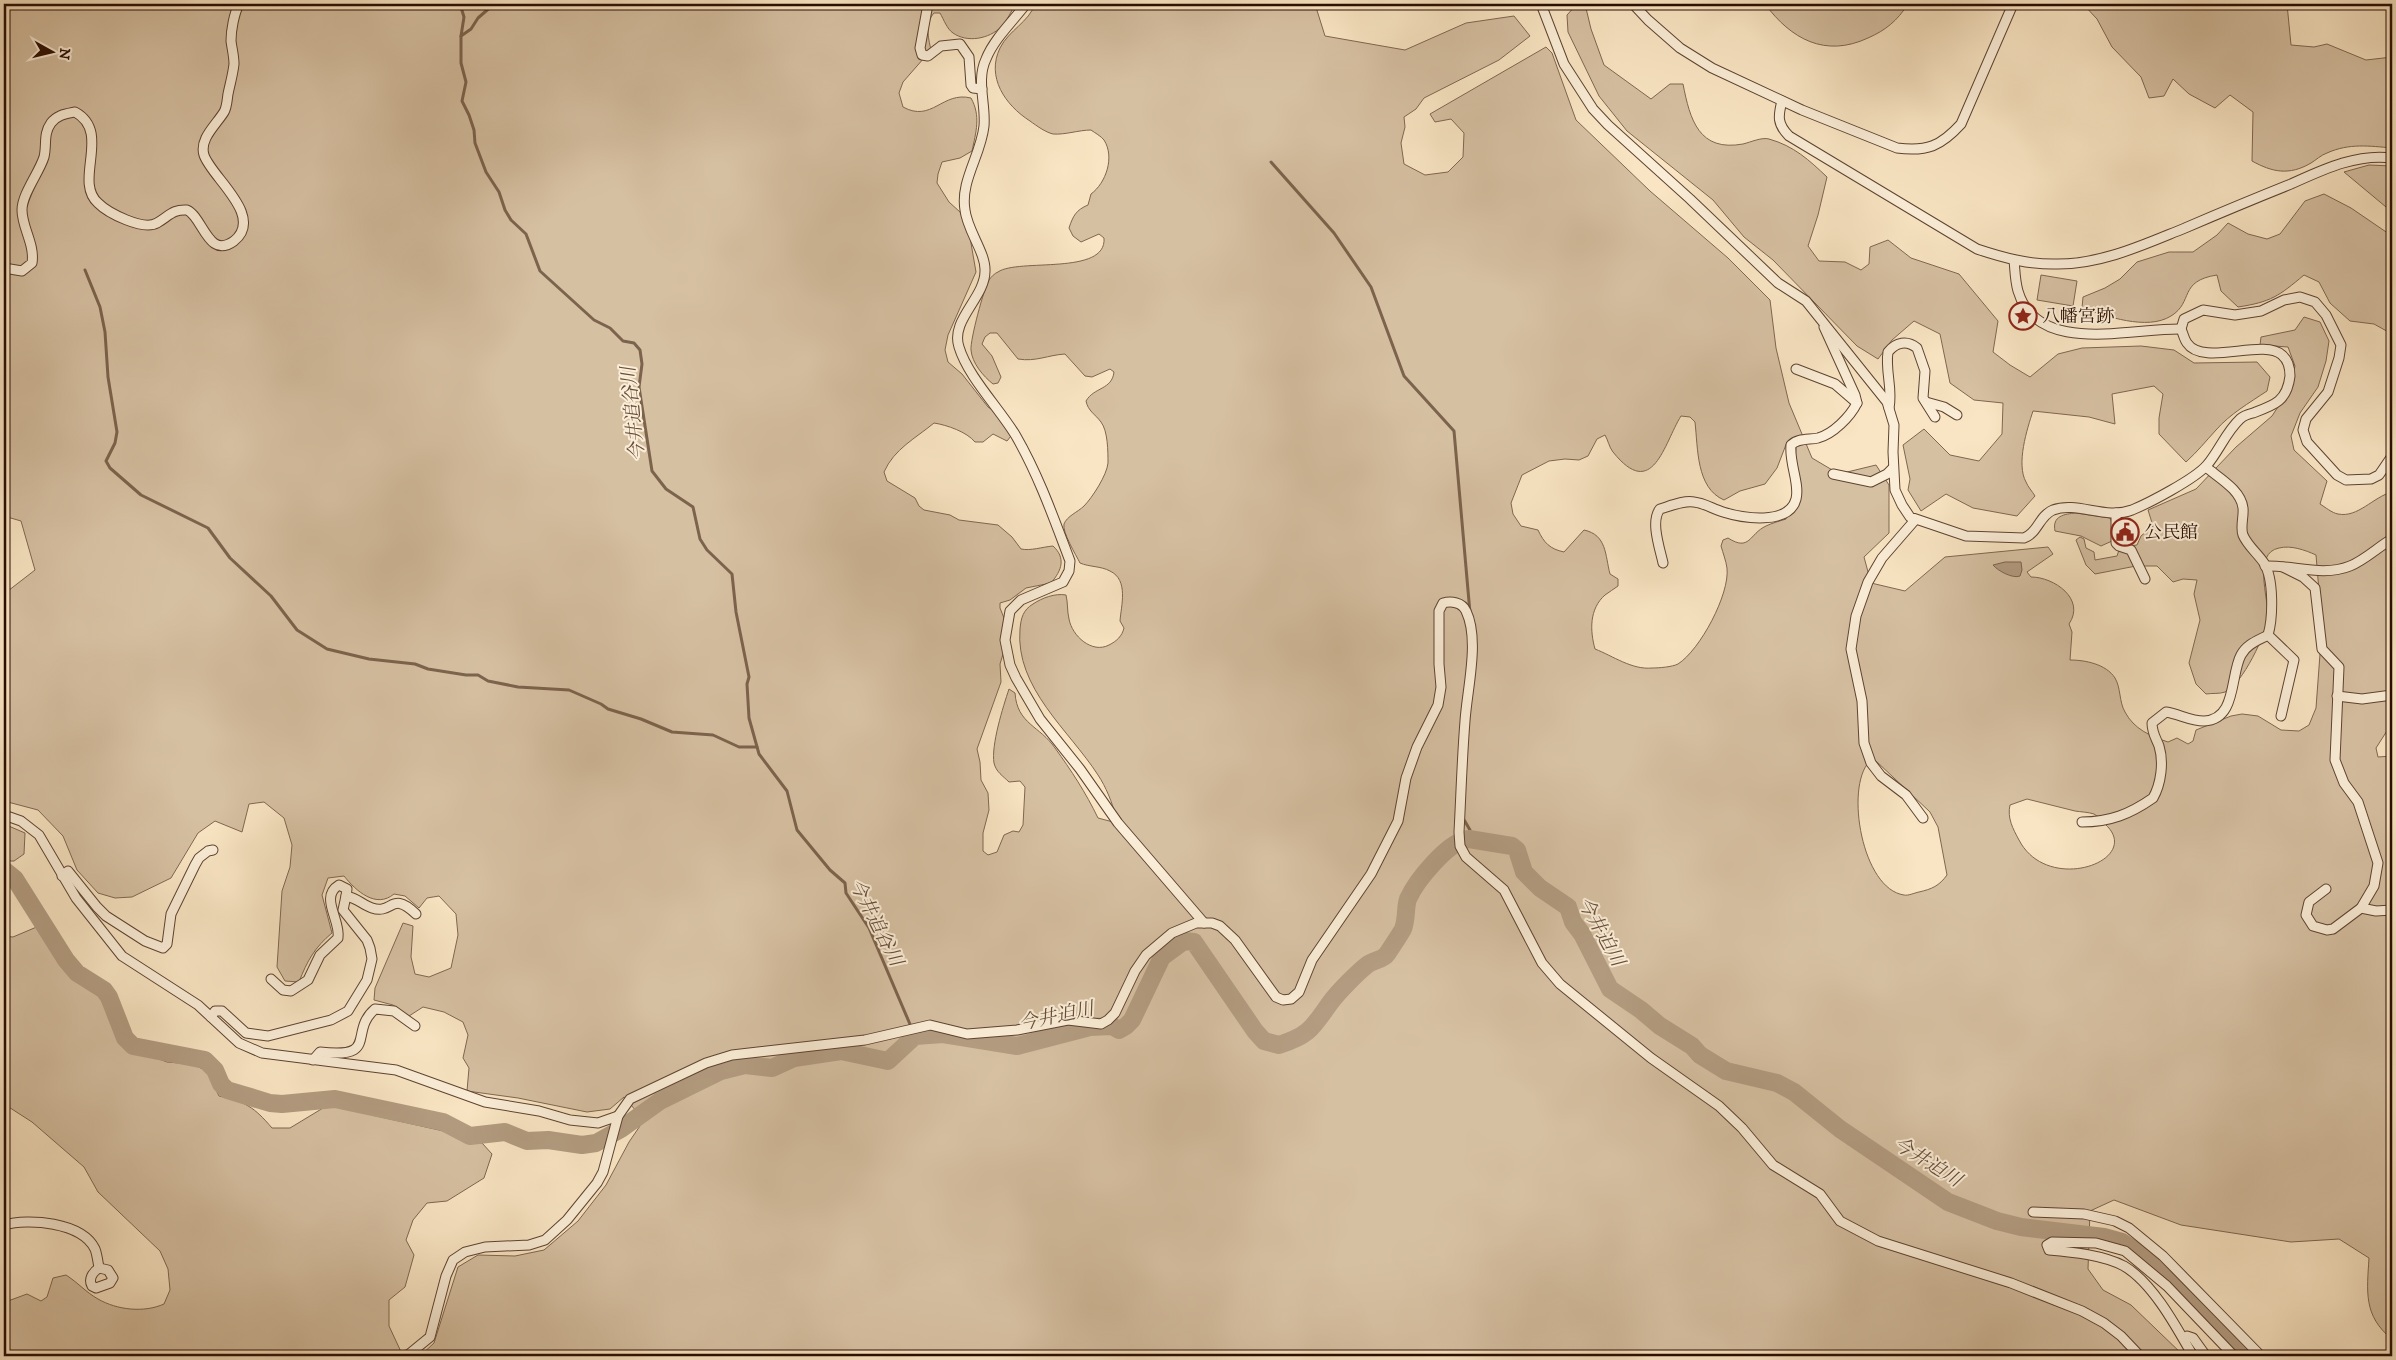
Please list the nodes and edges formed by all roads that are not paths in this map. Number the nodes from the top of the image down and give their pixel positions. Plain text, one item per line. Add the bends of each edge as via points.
1 (239, 4) edge
2 (928, 4) edge
3 (1026, 4) edge
4 (1540, 4) edge
5 (1633, 4) edge
6 (2013, 4) edge
7 (982, 89) junction
8 (1782, 101) junction
9 (2392, 158) edge
10 (2014, 260) junction
11 (4, 268) edge
12 (1821, 320) junction
13 (2181, 329) junction
14 (1796, 369) dead end
15 (1926, 402) junction
16 (1857, 404) junction
17 (1889, 410) junction
18 (1957, 415) dead end
19 (1935, 417) dead end
20 (2392, 456) edge
21 (2206, 467) junction
22 (1893, 468) junction
23 (1833, 474) dead end
24 (2116, 513) junction
25 (1915, 520) junction
26 (2392, 539) edge
27 (1663, 563) dead end
28 (2265, 566) junction
29 (2283, 567) junction
30 (2145, 579) dead end
31 (2268, 635) junction
32 (2392, 695) edge
33 (2337, 696) junction
34 (2281, 716) dead end
35 (4, 815) edge
36 (1923, 818) dead end
37 (2082, 822) dead end
38 (214, 850) dead end
39 (62, 876) junction
40 (2326, 889) dead end
41 (346, 896) junction
42 (2360, 908) junction
43 (2392, 910) edge
44 (416, 914) dead end
45 (1204, 923) junction
46 (271, 979) dead end
47 (211, 1017) junction
48 (415, 1026) dead end
49 (313, 1060) junction
50 (618, 1116) junction
51 (2033, 1212) dead end
52 (4, 1225) edge
53 (99, 1268) dead end
54 (2184, 1338) junction
55 (401, 1356) edge
56 (2140, 1356) edge
57 (2193, 1356) edge
58 (2206, 1356) edge
59 (2234, 1356) edge
60 (2261, 1356) edge

1 - 11 street via 231,40 234,63 226,110 205,138 203,146 207,161 233,194 241,212 238,236 232,242 215,243 203,233 198,218 188,210 173,211 148,226 99,204 94,199 90,184 92,137 86,120 75,112 57,116 50,125 45,134 44,154 36,178 22,203 32,263 22,271
2 - 7 street via 922,30 922,55 928,56 947,44 960,44 969,57 971,84 973,88
3 - 7 street via 985,59
4 - 12 street via 1569,72 1608,126 1778,283 1806,301
5 - 8 street via 1680,48 1712,68
6 - 8 street via 1961,124 1937,145 1913,150 1897,148
7 - 45 street via 984,128 966,185 964,210 985,272 956,339 964,360 1016,436 1034,471 1070,561 1063,582 1021,600 1010,612 1006,650 1016,678 1040,719 1118,823
8 - 10 street via 1778,117 1780,128 1789,136 1956,237
9 - 10 street via 2377,156 2330,167 2134,249 2109,256 2060,264
10 - 13 street via 2016,285 2022,302 2037,320 2051,328 2071,333
12 - 16 street
12 - 17 street via 1887,402
13 - 20 street via 2184,320 2204,310 2235,315 2261,311 2284,300 2300,297 2315,302 2326,315 2341,345 2328,392 2306,419 2303,430 2307,442 2337,475 2346,480 2379,476
13 - 21 street via 2187,344 2195,349 2214,352 2272,351 2284,356 2290,372 2281,400 2276,405 2241,417
14 - 16 street via 1836,384
15 - 17 street via 1923,398 1925,371 1917,348 1900,343 1888,352
15 - 18 street via 1944,406
15 - 19 street
16 - 27 street via 1831,432 1791,445 1797,494 1793,505 1783,513 1768,518 1739,516 1692,501 1658,510 1656,523
17 - 22 street via 1894,425
21 - 24 street via 2150,501
21 - 28 street via 2241,499 2243,535
22 - 23 street via 1871,482
22 - 25 street via 1897,496 1904,510
24 - 25 street via 2066,508 2053,510 2041,519 2031,534 2019,539 1966,536
24 - 30 street via 2116,543 2131,550
25 - 36 street via 1882,558 1868,582 1856,616 1851,649 1862,701 1864,743 1871,763 1881,776 1906,795
26 - 29 street via 2344,568
28 - 29 street
28 - 31 street via 2271,595
29 - 33 street via 2316,588 2322,650 2339,667
31 - 34 street via 2294,660
31 - 37 street via 2250,644 2240,656 2230,701 2221,714 2204,721 2166,712 2152,723 2152,731 2160,747 2161,770 2153,798 2126,815 2101,822
32 - 33 street via 2362,699
33 - 42 street via 2335,760 2344,783 2358,802 2378,863 2374,886
35 - 39 street via 22,821 39,836
38 - 39 street via 208,851 195,865 171,914 167,944 163,948 145,941 106,916 68,871
39 - 47 street via 122,956 182,994
40 - 42 street via 2307,905 2306,918 2317,929 2333,929
41 - 44 street via 354,897 371,908 379,909 398,902 406,904
41 - 46 street via 347,890 343,885 331,891 338,938 320,955 308,980 291,991 283,990
41 - 47 street via 343,910 367,940 372,960 367,980 348,1012 331,1020 268,1036 246,1033 222,1011
42 - 43 street
45 - 50 street via 1187,925 1172,933 1146,955 1115,1013 1101,1024 1068,1020 1017,1030 967,1034 930,1025 865,1040 732,1055 706,1063 630,1099
45 - 56 street via 1220,926 1235,940 1276,997 1291,999 1299,992 1312,960 1371,874 1398,821 1406,778 1438,705 1441,687 1439,611 1443,603 1461,604 1466,610 1473,647 1465,719 1458,832 1460,846 1466,857 1504,890 1542,963 1560,984 1651,1058 1719,1106 1773,1165 1820,1194 1840,1221 1878,1240 2082,1311 2121,1336
47 - 49 street via 247,1048
48 - 49 street via 394,1011 375,1009 366,1021 357,1048 347,1054 320,1052
49 - 50 street via 396,1070 485,1102 570,1120 598,1123
50 - 55 street via 603,1172 587,1198 545,1240 529,1245 478,1248 453,1260 430,1337 408,1355
51 - 60 street via 2084,1214 2129,1228 2163,1256
52 - 53 street via 42,1221 82,1236 94,1248
54 - 57 street
54 - 58 street via 2193,1338
54 - 59 street via 2130,1270 2102,1258 2049,1250 2048,1245 2052,1242 2096,1243 2125,1251 2167,1286

